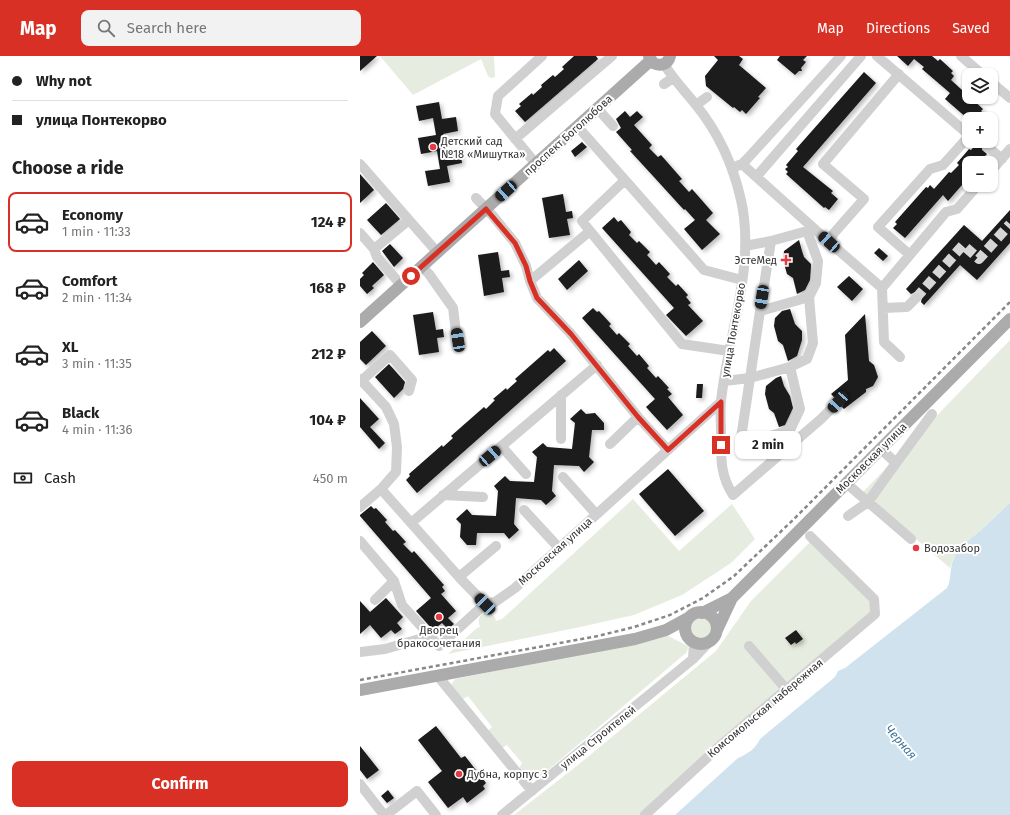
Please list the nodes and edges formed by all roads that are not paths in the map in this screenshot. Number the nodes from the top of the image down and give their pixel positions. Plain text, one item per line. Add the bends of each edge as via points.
1 (542, 56) edge
2 (612, 56) edge
3 (842, 56) edge
4 (861, 56) edge
5 (877, 56) edge
6 (961, 56) edge
7 (649, 58) edge
8 (667, 60) edge
9 (975, 68) edge
10 (899, 74) junction
11 (673, 78) junction
12 (664, 84) dead end
13 (998, 88) edge
14 (707, 97) dead end
15 (1010, 98) edge
16 (696, 105) junction
17 (597, 108) junction
18 (577, 126) junction
19 (613, 126) dead end
20 (962, 130) edge
21 (515, 139) junction
22 (962, 144) edge
23 (990, 148) edge
24 (1007, 155) edge
25 (360, 164) edge
26 (536, 164) junction
27 (742, 164) junction
28 (998, 164) edge
29 (731, 168) junction
30 (757, 176) junction
31 (625, 180) junction
32 (972, 192) edge
33 (476, 198) dead end
34 (486, 209) junction
35 (409, 220) junction
36 (810, 229) junction
37 (590, 231) junction
38 (360, 233) edge
39 (771, 241) junction
40 (829, 242) junction
41 (745, 246) junction
42 (374, 249) junction
43 (438, 252) junction
44 (910, 255) junction
45 (421, 266) junction
46 (742, 280) junction
47 (530, 281) junction
48 (401, 285) junction
49 (882, 288) junction
50 (809, 297) junction
51 (916, 298) tunnel mouth
52 (883, 308) junction
53 (760, 311) junction
54 (1010, 319) edge
55 (360, 322) edge
56 (458, 340) dead end
57 (729, 351) junction
58 (900, 357) dead end
59 (597, 365) junction
60 (790, 367) junction
61 (750, 378) junction
62 (361, 381) edge
63 (724, 381) junction
64 (409, 391) dead end
65 (561, 395) junction
66 (721, 402) junction
67 (838, 402) dead end
68 (932, 414) dead end
69 (638, 417) junction
70 (561, 439) dead end
71 (610, 444) dead end
72 (501, 446) junction
73 (881, 449) junction
74 (668, 450) junction
75 (896, 464) junction
76 (526, 474) dead end
77 (563, 476) dead end
78 (846, 484) junction
79 (382, 489) junction
80 (443, 495) junction
81 (483, 497) dead end
82 (868, 502) junction
83 (360, 507) edge
84 (524, 510) dead end
85 (596, 514) junction
86 (848, 516) dead end
87 (411, 523) junction
88 (810, 536) dead end
89 (910, 539) dead end
90 (360, 541) edge
91 (496, 546) dead end
92 (559, 548) junction
93 (459, 577) junction
94 (394, 581) junction
95 (732, 598) junction
96 (374, 600) dead end
97 (485, 604) junction
98 (702, 612) junction
99 (688, 618) junction
100 (666, 630) junction
101 (716, 630) junction
102 (430, 636) junction
103 (691, 640) junction
104 (709, 642) junction
105 (749, 646) dead end
106 (360, 652) edge
107 (693, 659) junction
108 (437, 676) junction
109 (360, 690) edge
110 (787, 690) junction
111 (360, 784) edge
112 (532, 792) junction
113 (385, 815) edge
114 (436, 815) edge
115 (502, 815) edge
116 (645, 815) edge

1 - 21 street via 498,96 495,114
2 - 21 street
3 - 27 street
4 - 30 street
5 - 10 street
6 - 9 street
7 - 8 main road via 656,65
7 - 17 main road, проспект Боголюбова
8 - 11 street, улица Понтекорво
10 - 20 street
10 - 40 street via 823,164 864,199
11 - 12 street
11 - 16 street, улица Понтекорво
13 - 15 street
14 - 16 street
16 - 29 street, улица Понтекорво via 711,126
17 - 18 main road, проспект Боголюбова
17 - 19 street
18 - 26 main road, проспект Боголюбова
18 - 31 street
21 - 26 street
22 - 44 street via 943,165 930,169 878,226
23 - 24 street
24 - 28 street
25 - 35 street
26 - 34 main road, проспект Боголюбова
27 - 29 street
27 - 30 street
29 - 41 street, улица Понтекорво via 741,200
30 - 36 street
31 - 37 street via 582,221
31 - 46 street via 704,270
32 - 44 street via 957,208 946,212
33 - 34 street
34 - 43 main road, проспект Боголюбова
34 - 47 street via 515,243
35 - 42 street
35 - 43 street
36 - 39 street
36 - 40 street
36 - 50 street via 818,261 816,283
37 - 47 street
37 - 57 street via 682,344
38 - 42 street
39 - 41 street
39 - 53 street
40 - 49 street
41 - 46 street, улица Понтекорво
42 - 48 street via 377,257
43 - 45 main road, проспект Боголюбова
44 - 49 street
45 - 48 main road, проспект Боголюбова
45 - 56 street via 453,308
46 - 57 street, улица Понтекорво
47 - 59 street via 537,298
48 - 55 main road, проспект Боголюбова
49 - 52 street
50 - 53 street
50 - 60 street via 813,343 807,359
51 - 52 street via 907,306
52 - 58 street via 884,342
53 - 61 street
54 - 73 main road, Московская улица
57 - 63 street, улица Понтекорво
59 - 65 street
59 - 69 street
60 - 61 street
60 - 61 street via 800,409 790,430 740,445
61 - 63 street
62 - 64 street via 390,355 412,380
62 - 79 street via 386,406 394,424 397,447 396,472
63 - 66 street, улица Понтекорво
65 - 70 street
65 - 72 street
66 - 67 street, улица Понтекорво via 721,457 726,484 733,495 822,419
66 - 74 street, Московская улица
68 - 75 street
69 - 71 street
69 - 74 street
72 - 76 street
72 - 80 street
73 - 75 street
73 - 78 main road, Московская улица
74 - 85 street, Московская улица
75 - 82 street
77 - 85 street
78 - 82 street
78 - 95 main road, Московская улица
79 - 83 street
79 - 87 street
80 - 81 street
80 - 87 street
82 - 86 street
82 - 89 street
84 - 92 street
85 - 92 street, Московская улица
87 - 93 street
88 - 110 street, Комсомольская набережная via 874,599 875,614
90 - 94 street
91 - 93 street
92 - 97 street, Московская улица via 515,588 496,602
93 - 97 street
94 - 96 street
94 - 102 street via 402,605
95 - 98 main road
95 - 101 main road
97 - 102 street, Московская улица via 439,646
98 - 99 main road
98 - 101 main road via 714,620
99 - 100 main road
99 - 103 main road via 685,627
100 - 103 main road
100 - 108 main road via 635,639
101 - 104 main road
102 - 106 street via 385,649
103 - 104 main road via 699,644
103 - 107 street
104 - 107 street, улица Строителей
105 - 110 street
107 - 112 street, улица Строителей
108 - 109 main road
108 - 112 street
110 - 116 street, Комсомольская набережная via 722,744
111 - 113 street
112 - 115 street, улица Строителей
113 - 114 street via 417,792

